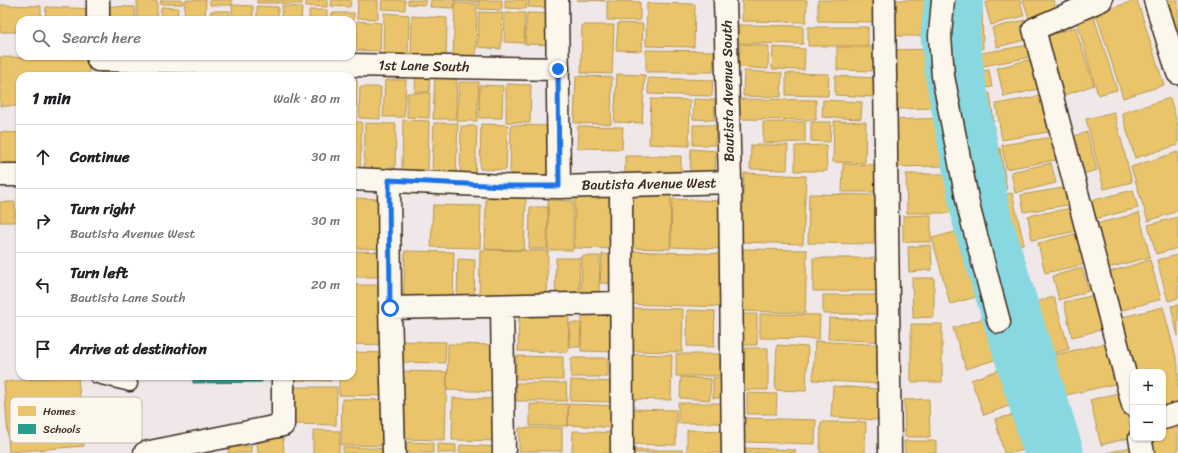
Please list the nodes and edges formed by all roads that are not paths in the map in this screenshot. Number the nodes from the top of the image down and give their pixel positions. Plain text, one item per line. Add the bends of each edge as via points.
1 (98, 0) edge
2 (557, 0) edge
3 (726, 0) edge
4 (884, 0) edge
5 (943, 0) edge
6 (1101, 0) edge
7 (1155, 0) edge
8 (98, 16) edge
9 (98, 64) edge
10 (558, 69) junction
11 (1178, 73) edge
12 (0, 175) edge
13 (16, 175) edge
14 (356, 178) edge
15 (389, 180) junction
16 (730, 182) junction
17 (621, 185) junction
18 (559, 186) junction
19 (621, 303) junction
20 (502, 306) junction
21 (390, 308) junction
22 (999, 322) dead end
23 (114, 380) edge
24 (283, 380) edge
25 (130, 384) dead end
26 (1130, 394) edge
27 (1178, 414) edge
28 (1166, 417) edge
29 (1141, 441) edge
30 (145, 453) edge
31 (394, 453) edge
32 (504, 453) edge
33 (622, 453) edge
34 (733, 453) edge
35 (890, 453) edge
36 (1143, 453) edge

1 - 8 street
2 - 10 street
3 - 16 street, Bautista Avenue South
4 - 35 street
5 - 22 street via 940,36 943,76 969,208
6 - 26 street via 1034,29
7 - 11 street
9 - 10 street, 1st Lane South
10 - 18 street
12 - 13 street
14 - 15 street, Bautista Avenue West
15 - 18 street, Bautista Avenue West
15 - 21 street
16 - 17 street, Bautista Avenue West
16 - 34 street, Bautista Avenue South
17 - 18 street, Bautista Avenue West
17 - 19 street
19 - 20 street
19 - 33 street
20 - 21 street
20 - 32 street
21 - 31 street
23 - 25 lane
24 - 30 street via 283,425
27 - 28 street
29 - 36 street

